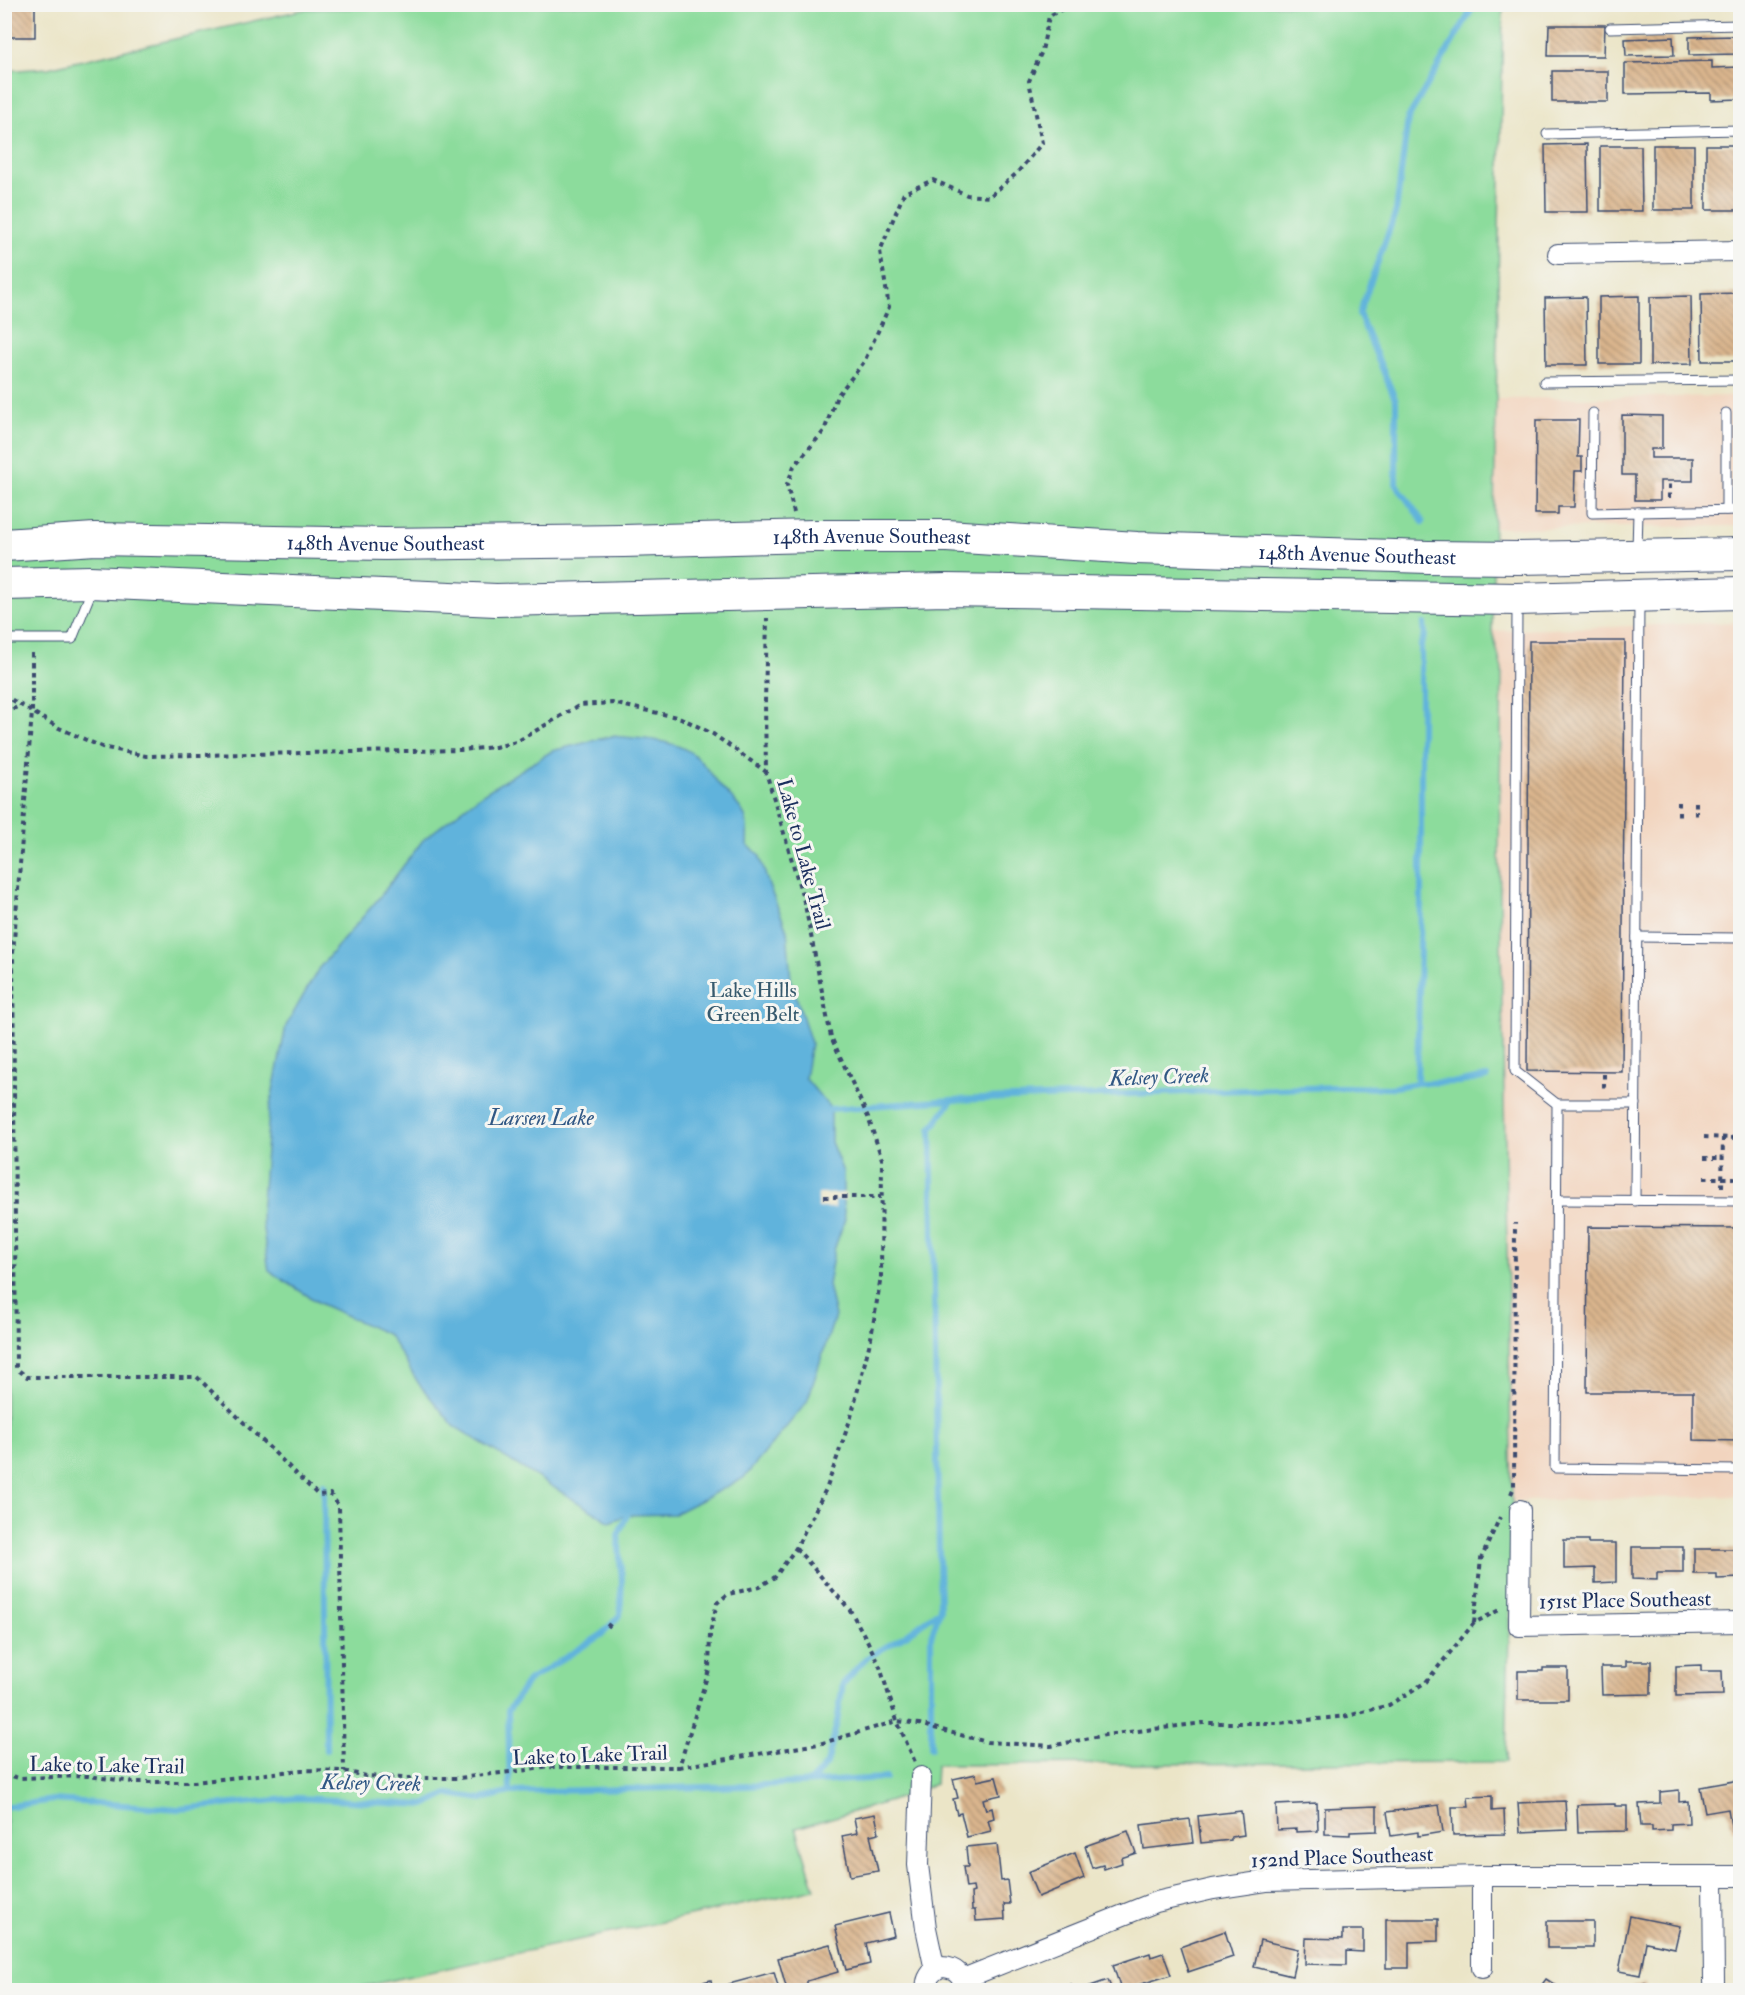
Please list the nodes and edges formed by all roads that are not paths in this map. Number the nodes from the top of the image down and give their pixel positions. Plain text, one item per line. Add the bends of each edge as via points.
1 (1740, 25) edge
2 (1610, 28) dead end
3 (1740, 130) edge
4 (1546, 134) dead end
5 (1740, 251) edge
6 (1558, 254) dead end
7 (1740, 380) edge
8 (1544, 382) dead end
9 (1593, 413) dead end
10 (1726, 413) dead end
11 (1726, 510) junction
12 (1740, 510) edge
13 (1638, 512) junction
14 (385, 544) junction
15 (4, 545) edge
16 (1137, 548) junction
17 (1740, 554) edge
18 (1636, 556) junction
19 (90, 582) junction
20 (4, 584) edge
21 (1740, 593) edge
22 (339, 594) junction
23 (1113, 594) junction
24 (1639, 596) junction
25 (1517, 598) junction
26 (5, 639) edge
27 (1637, 938) junction
28 (1740, 938) edge
29 (1557, 1104) junction
30 (1636, 1104) junction
31 (1557, 1200) junction
32 (1635, 1201) junction
33 (1740, 1201) edge
34 (1740, 1470) edge
35 (1511, 1506) road end
36 (1740, 1622) edge
37 (921, 1777) road end
38 (1482, 1876) junction
39 (1713, 1876) junction
40 (1740, 1876) edge
41 (1482, 1968) dead end
42 (935, 1970) junction
43 (1714, 1982) dead end
44 (963, 1984) edge
45 (927, 1990) edge

1 - 2 lane
3 - 4 lane
5 - 6 street
7 - 8 lane
9 - 13 lane via 1592,513
10 - 11 lane
11 - 12 lane
11 - 13 lane
13 - 18 lane
14 - 15 main road, 148th Avenue Southeast via 95,539
14 - 16 main road, 148th Avenue Southeast via 947,536
14 - 22 main road via 393,565 390,578 374,590
16 - 18 main road, 148th Avenue Southeast via 1428,557
16 - 23 main road via 1112,555 1101,565 1099,577
17 - 18 main road, 148th Avenue Southeast
19 - 20 main road, 148th Avenue Southeast
19 - 22 main road, 148th Avenue Southeast
19 - 26 lane via 90,597 72,639
21 - 24 main road, 148th Avenue Southeast
22 - 23 main road, 148th Avenue Southeast via 496,600 947,590
23 - 25 main road, 148th Avenue Southeast
24 - 25 main road, 148th Avenue Southeast
24 - 27 lane
25 - 29 lane via 1515,1071
27 - 28 lane
27 - 30 lane
29 - 30 lane
29 - 31 lane
30 - 32 lane
31 - 32 lane
31 - 34 lane via 1555,1468
32 - 33 lane
35 - 36 street, 151st Place Southeast via 1519,1626
37 - 42 street via 918,1865
38 - 39 street, 152nd Place Southeast
38 - 41 street
38 - 44 street, 152nd Place Southeast via 1266,1881 1213,1889 1156,1902
39 - 40 street, 152nd Place Southeast
39 - 43 street
42 - 44 street via 954,1969
42 - 45 street via 927,1979

